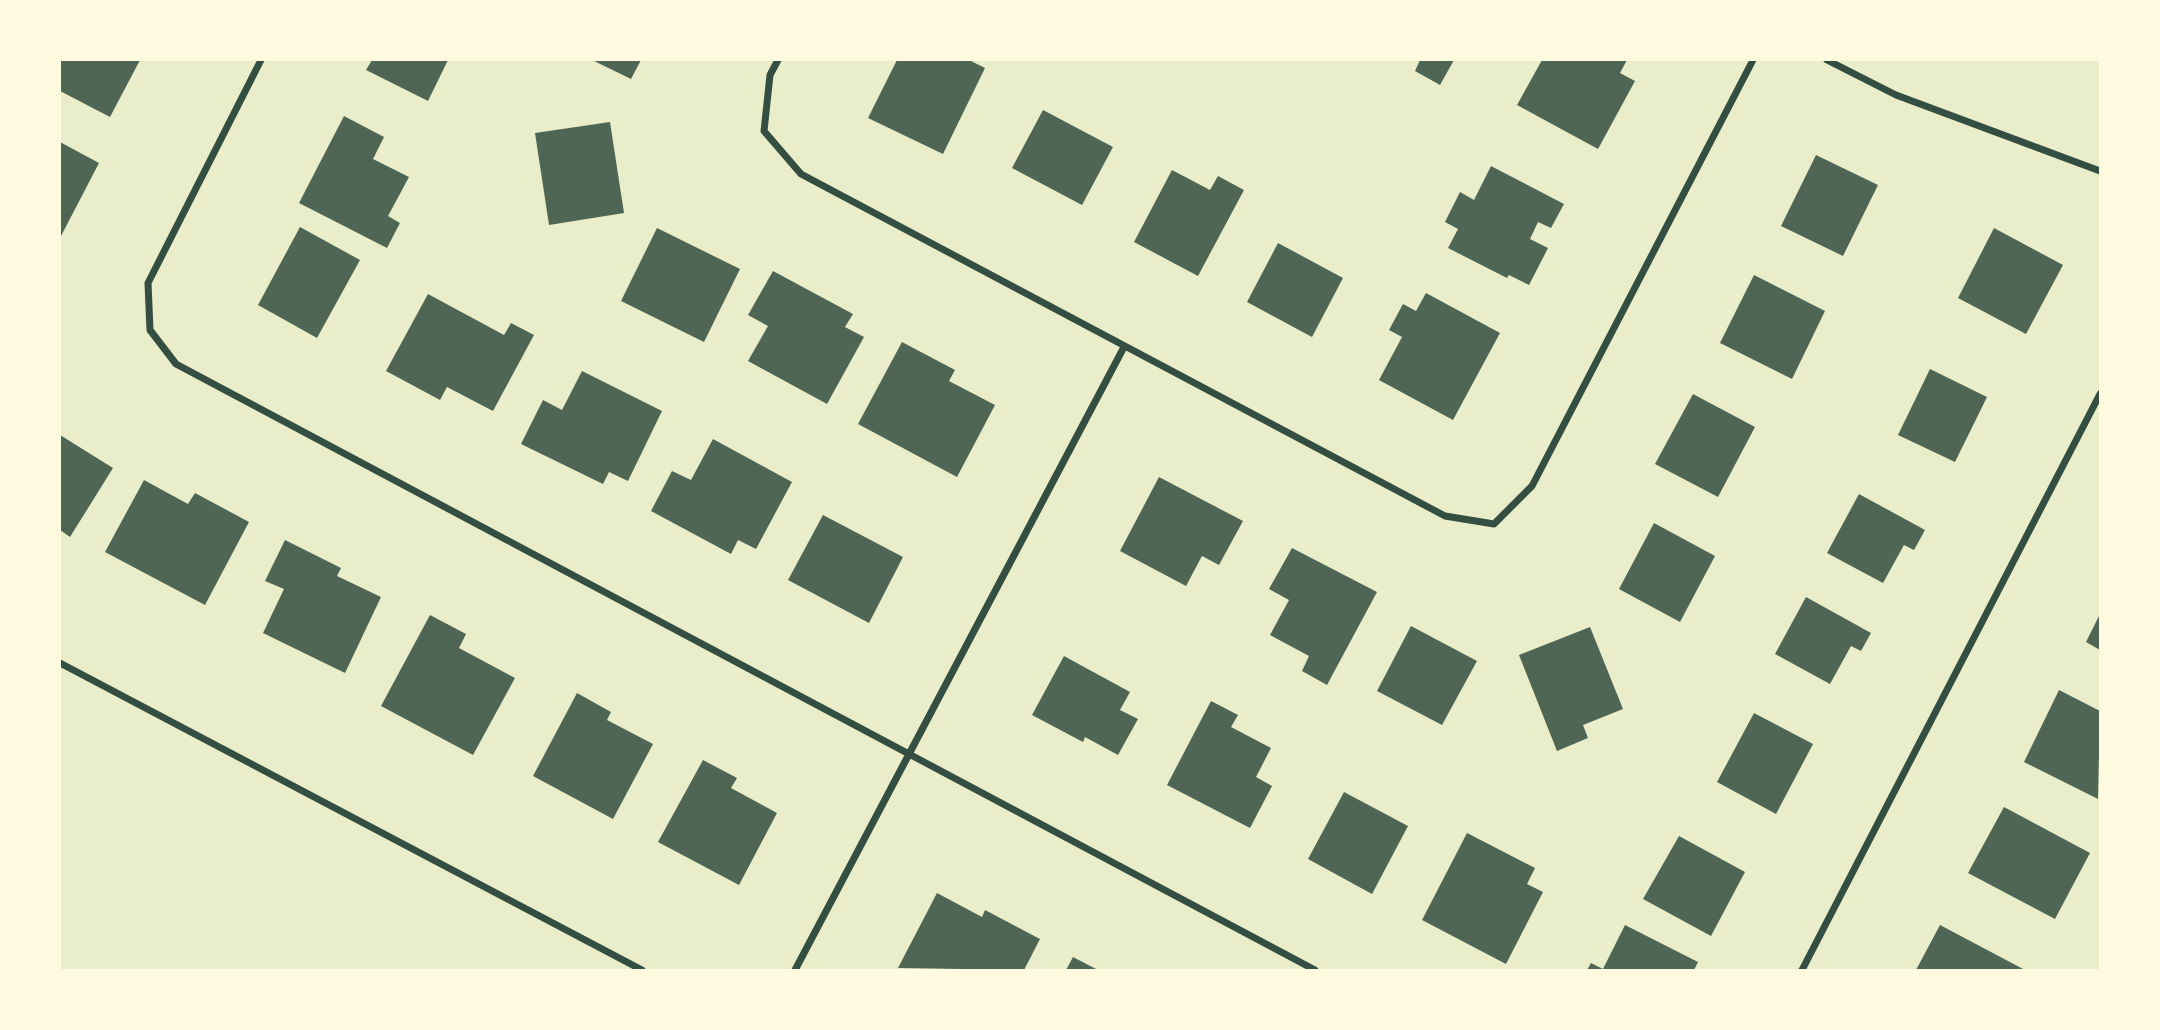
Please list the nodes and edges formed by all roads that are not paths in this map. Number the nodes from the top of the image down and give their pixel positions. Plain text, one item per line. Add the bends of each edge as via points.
1 (261, 60) edge
2 (778, 60) edge
3 (1753, 60) edge
4 (1828, 60) edge
5 (2101, 171) edge
6 (1124, 346) junction
7 (2101, 394) edge
8 (60, 663) edge
9 (910, 754) junction
10 (642, 971) edge
11 (795, 971) edge
12 (1315, 971) edge
13 (1802, 971) edge

1 - 9 street via 148,283 150,330 176,364
2 - 6 street via 770,75 764,131 800,174
3 - 6 street via 1532,486 1494,524 1445,516
4 - 5 street via 1896,94
6 - 9 street
7 - 13 street
8 - 10 street
9 - 11 street
9 - 12 street

